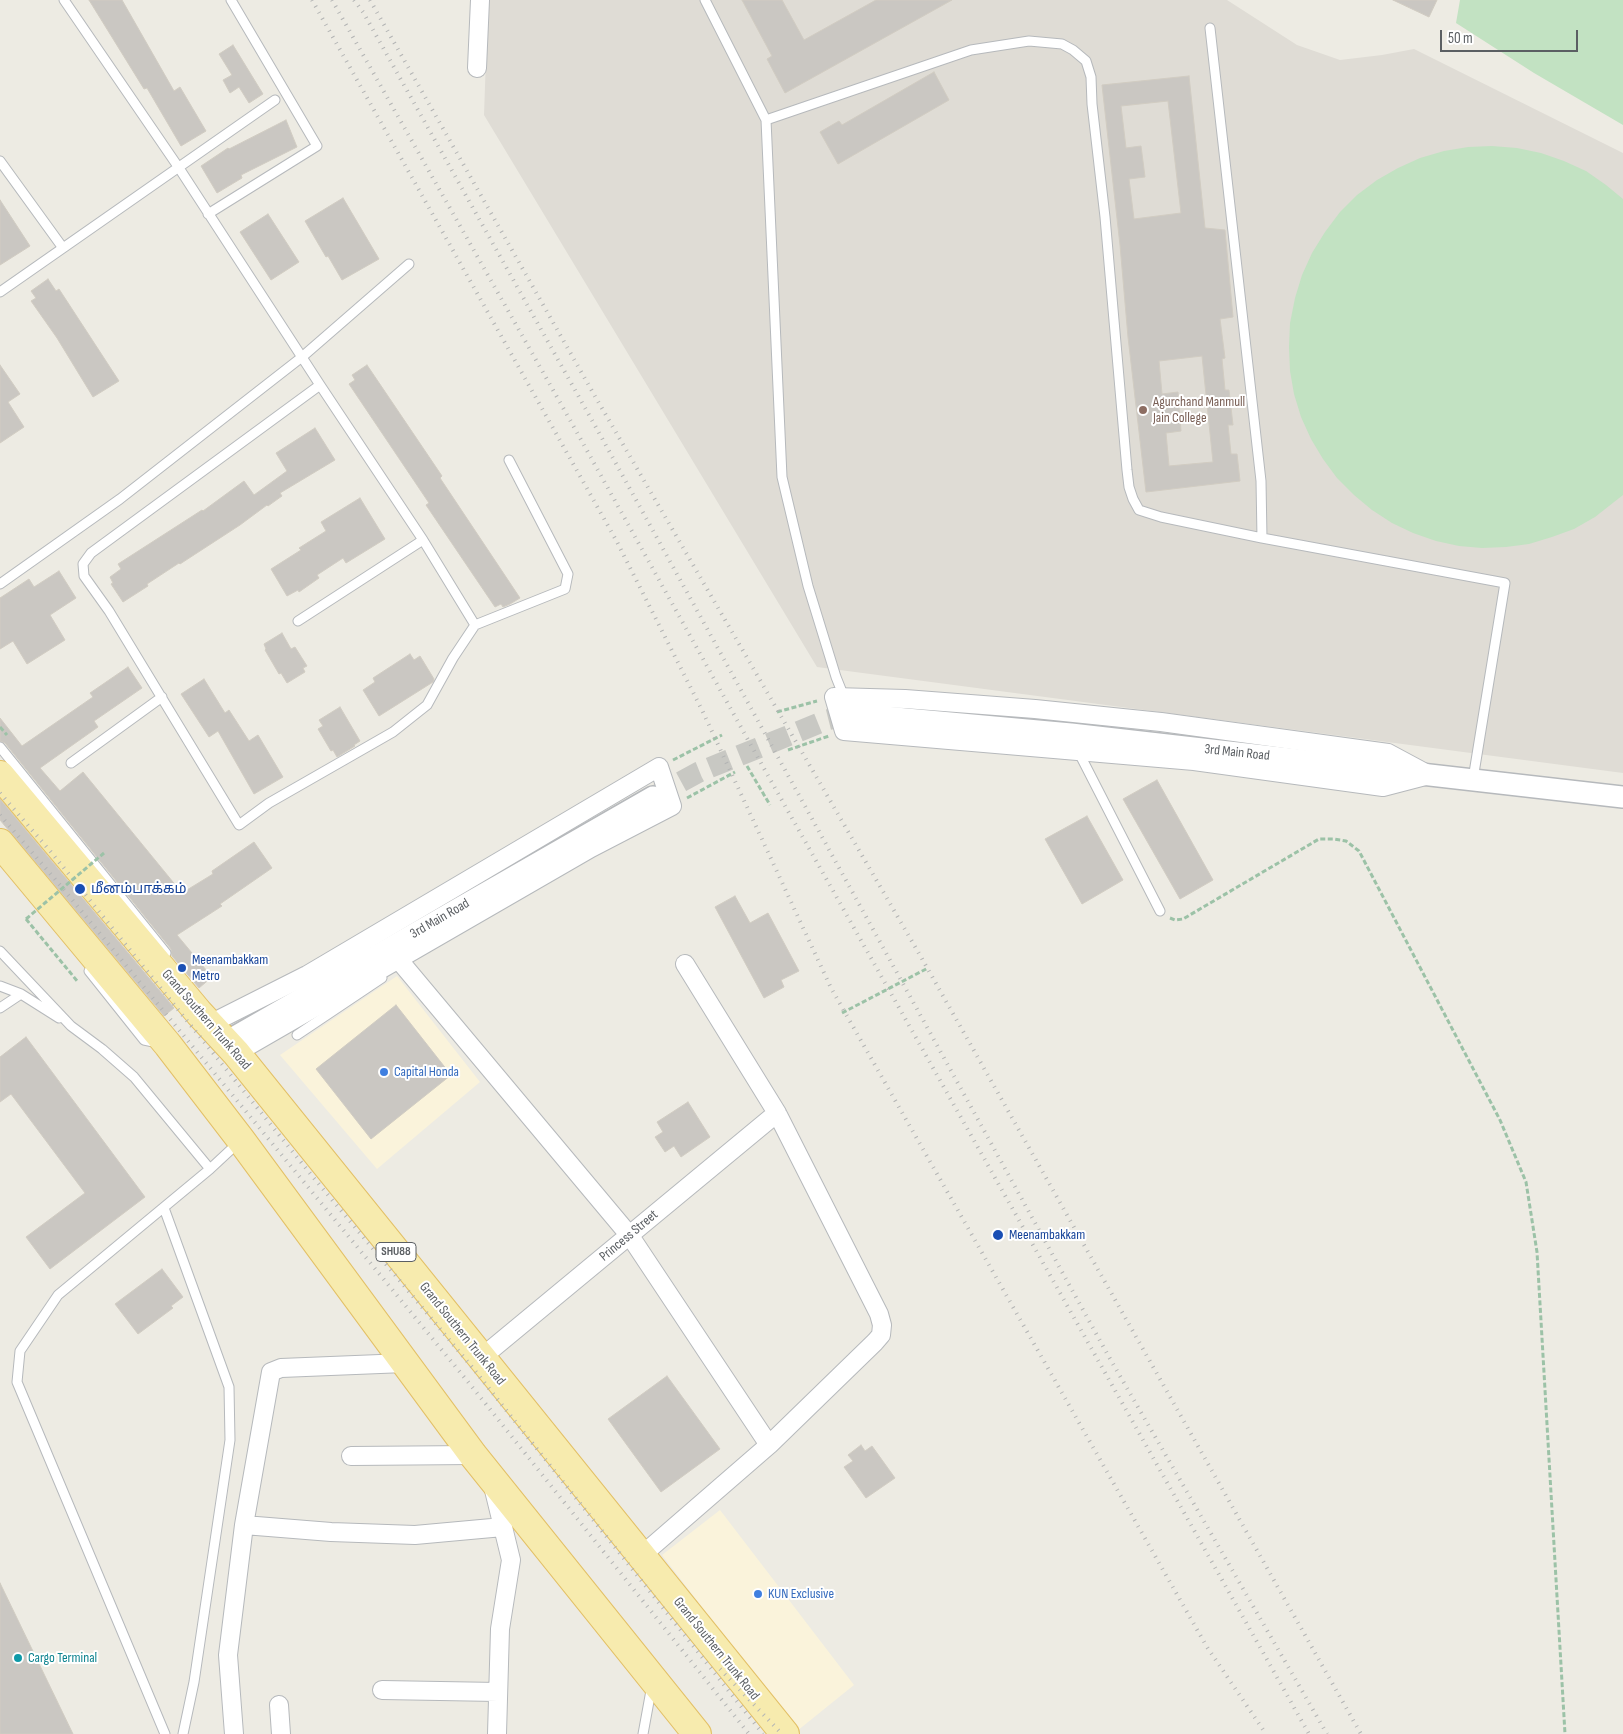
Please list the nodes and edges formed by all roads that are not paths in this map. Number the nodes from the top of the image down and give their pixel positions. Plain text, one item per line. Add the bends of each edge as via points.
1 (64, 0) edge
2 (231, 0) edge
3 (480, 0) edge
4 (705, 0) edge
5 (1210, 28) dead end
6 (477, 68) dead end
7 (275, 100) dead end
8 (766, 120) junction
9 (0, 161) edge
10 (179, 168) junction
11 (208, 214) junction
12 (63, 248) junction
13 (409, 264) dead end
14 (0, 292) edge
15 (302, 357) junction
16 (320, 385) junction
17 (510, 460) dead end
18 (1262, 538) junction
19 (423, 540) junction
20 (0, 584) edge
21 (298, 621) dead end
22 (475, 625) junction
23 (162, 697) junction
24 (843, 710) junction
25 (0, 747) edge
26 (1078, 751) junction
27 (71, 763) dead end
28 (0, 775) edge
29 (1429, 775) junction
30 (1473, 780) junction
31 (653, 797) tunnel mouth
32 (1623, 797) edge
33 (0, 843) edge
34 (1160, 911) road end
35 (0, 951) edge
36 (172, 960) dead end
37 (81, 961) dead end
38 (401, 963) junction
39 (685, 964) dead end
40 (0, 986) edge
41 (21, 994) junction
42 (0, 1008) edge
43 (212, 1024) junction
44 (71, 1026) junction
45 (297, 1035) dead end
46 (168, 1045) junction
47 (777, 1113) junction
48 (241, 1140) junction
49 (210, 1169) junction
50 (164, 1208) junction
51 (630, 1236) junction
52 (481, 1358) junction
53 (405, 1363) junction
54 (769, 1444) junction
55 (473, 1454) junction
56 (350, 1456) dead end
57 (493, 1478) junction
58 (244, 1525) junction
59 (503, 1527) junction
60 (641, 1556) junction
61 (653, 1677) junction
62 (382, 1690) dead end
63 (498, 1692) junction
64 (279, 1705) dead end
65 (165, 1734) edge
66 (183, 1734) edge
67 (234, 1734) edge
68 (281, 1734) edge
69 (497, 1734) edge
70 (643, 1734) edge
71 (697, 1734) edge
72 (786, 1734) edge

1 - 10 lane
2 - 11 lane via 317,146
3 - 6 street
4 - 8 lane
5 - 18 lane via 1260,471
7 - 10 lane
8 - 18 lane via 971,50 1029,41 1062,44 1073,50 1086,61 1091,77 1127,470 1133,499 1139,510 1161,517
8 - 24 lane via 782,477
9 - 12 lane
10 - 11 lane
10 - 12 lane
11 - 15 lane
12 - 14 lane
13 - 15 lane
15 - 16 lane
15 - 20 lane via 120,499
16 - 19 lane
16 - 23 lane via 91,553 83,564 84,576 109,610
17 - 22 lane via 568,574 565,589
18 - 30 lane via 1505,584
19 - 21 lane
19 - 22 lane
22 - 23 lane via 427,705 393,732 269,803 239,825
23 - 27 lane
24 - 26 street
24 - 29 street, 3rd Main Road
25 - 36 lane
26 - 29 street via 1194,761 1383,787
26 - 34 lane
28 - 43 main road, Grand Southern Trunk Road / SHU88
29 - 30 street, 3rd Main Road
30 - 32 street, 3rd Main Road
31 - 43 street, 3rd Main Road
33 - 46 main road
35 - 44 lane
37 - 46 lane via 144,1040
38 - 43 street
38 - 43 street via 591,848 675,805 663,764 306,975
38 - 45 lane
38 - 51 street
39 - 47 street
40 - 41 lane
41 - 42 lane
41 - 44 lane
43 - 52 main road, Grand Southern Trunk Road / SHU88
44 - 49 lane via 134,1077
46 - 48 main road
47 - 51 street, Princess Street
47 - 54 street via 880,1314 882,1325 881,1334 875,1342
48 - 49 lane
48 - 53 main road
49 - 50 lane
50 - 65 lane via 58,1295 20,1351 17,1382
50 - 66 lane via 229,1387 230,1440 194,1682
51 - 52 street, Princess Street
51 - 54 street
52 - 60 main road, Grand Southern Trunk Road / SHU88
53 - 55 main road
53 - 58 street via 277,1368 272,1372
54 - 60 street
55 - 56 street
55 - 57 main road
57 - 59 street
57 - 61 main road
58 - 59 street via 415,1535
58 - 67 street via 228,1655
59 - 63 street via 511,1560 500,1629
60 - 72 main road, Grand Southern Trunk Road / SHU88
61 - 70 lane
61 - 71 main road
62 - 63 street
63 - 69 street
64 - 68 street

